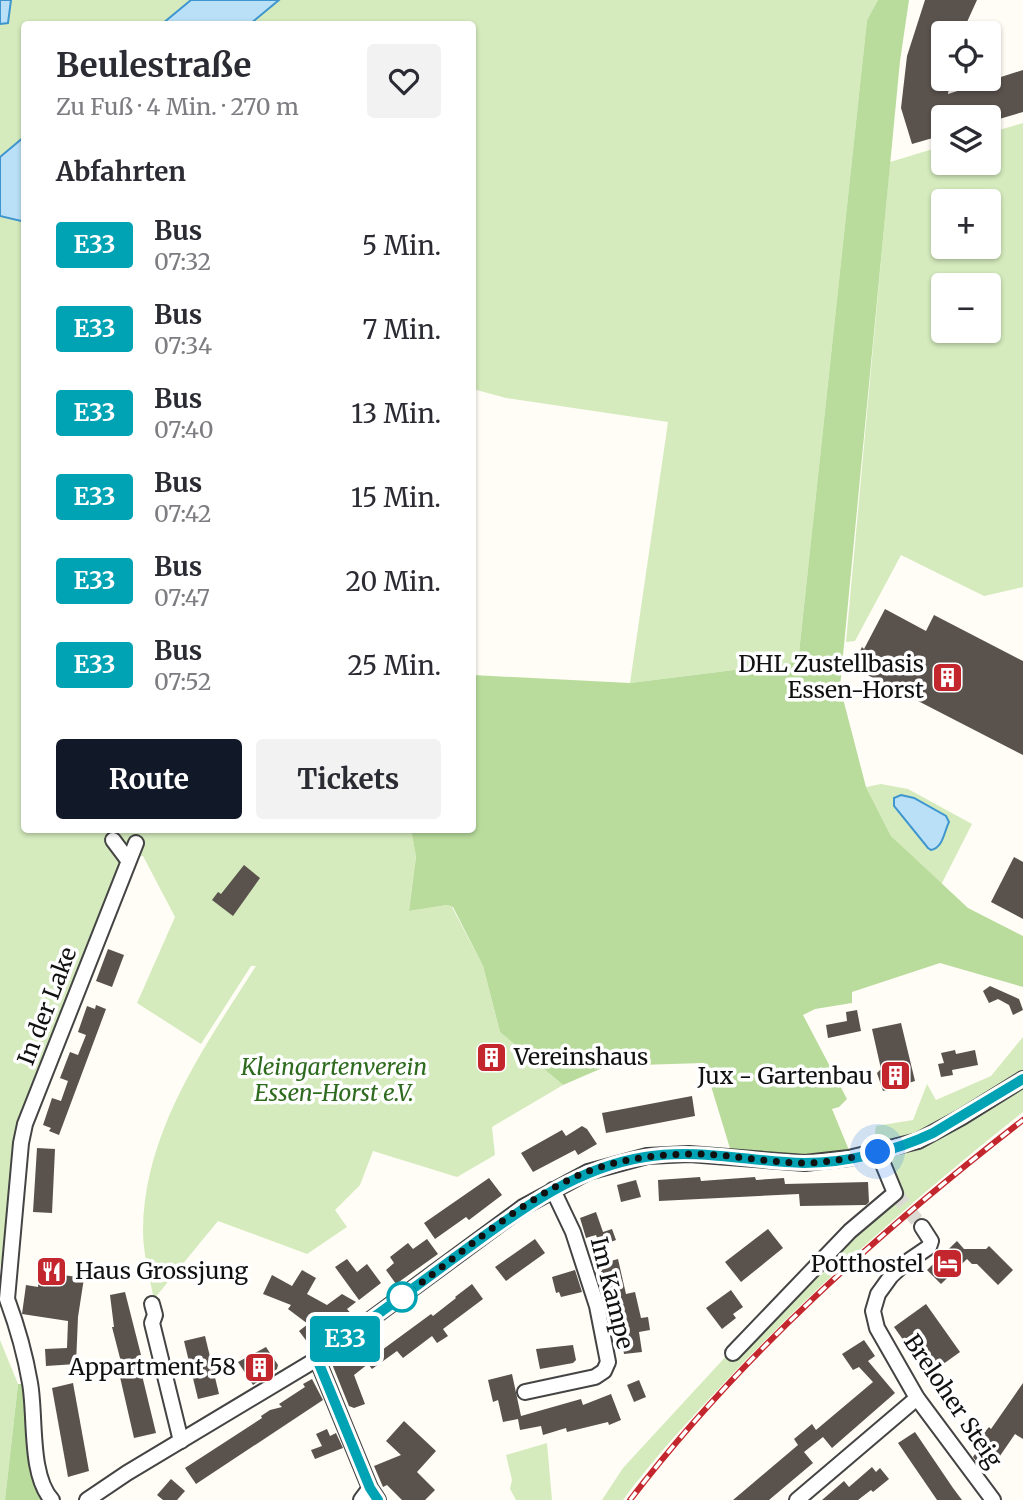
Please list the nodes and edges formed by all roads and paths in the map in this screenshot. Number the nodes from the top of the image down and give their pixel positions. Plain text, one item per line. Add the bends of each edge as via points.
1 (113, 840) dead end
2 (136, 843) dead end
3 (128, 860) junction
4 (1023, 1079) edge
5 (878, 1152) junction
6 (553, 1190) junction
7 (922, 1227) tunnel mouth
8 (152, 1304) dead end
9 (733, 1353) dead end
10 (317, 1359) junction
11 (525, 1392) dead end
12 (917, 1398) junction
13 (181, 1441) junction
14 (374, 1494) edge
15 (52, 1500) edge
16 (74, 1500) edge
17 (87, 1500) edge
18 (361, 1500) edge
19 (797, 1500) edge
20 (993, 1500) edge

1 - 3 street
2 - 3 street, In der Lake
3 - 15 street, In der Lake via 21,1143 7,1298 30,1384 40,1476
4 - 5 street via 933,1133
5 - 6 street via 805,1163 716,1155 647,1156 588,1172
5 - 9 street via 895,1193 849,1231
6 - 10 street via 523,1207
6 - 11 street, Im Kampe via 585,1266 608,1362 595,1377
7 - 12 street, Breloher Steig via 931,1241 929,1247 891,1276 873,1311 877,1328
8 - 13 street via 154,1335
10 - 13 street
10 - 14 street
12 - 19 street
12 - 20 street, Breloher Steig
13 - 17 street
14 - 18 street
16 - 17 street

